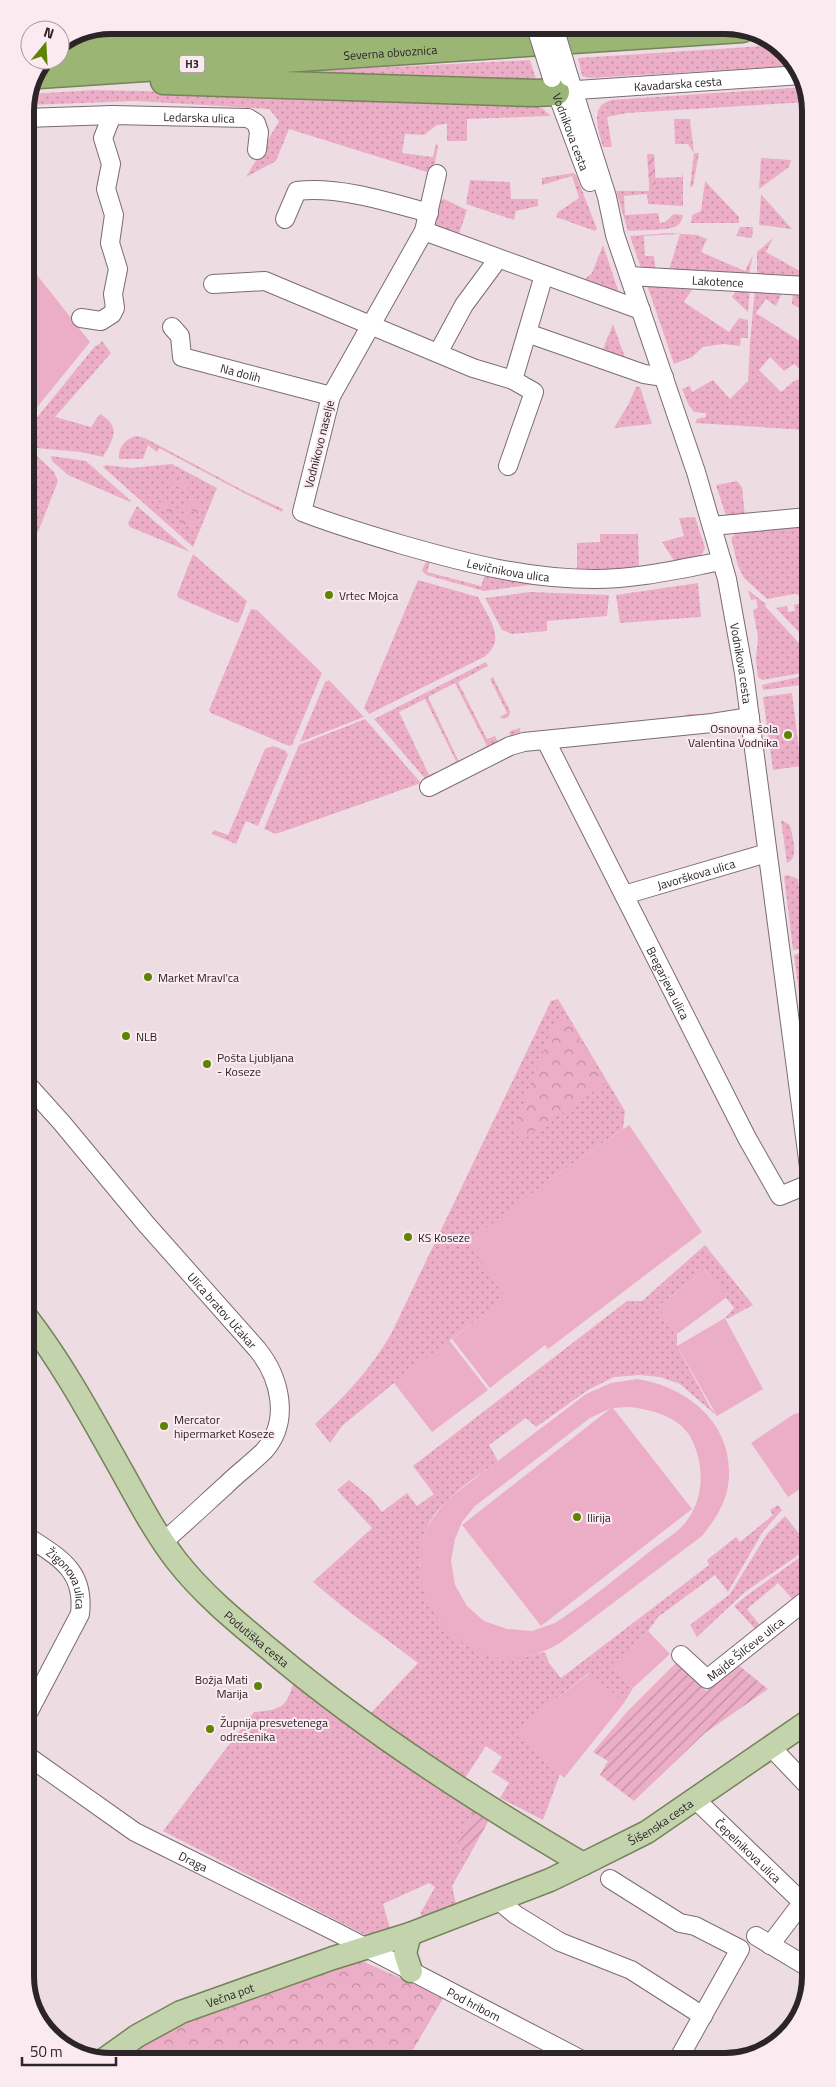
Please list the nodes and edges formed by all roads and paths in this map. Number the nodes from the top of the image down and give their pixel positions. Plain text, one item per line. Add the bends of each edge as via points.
1 (372, 34) edge
2 (539, 34) edge
3 (555, 34) edge
4 (680, 34) edge
5 (70, 52) edge
6 (43, 75) edge
7 (794, 76) edge
8 (40, 81) edge
9 (562, 84) junction
10 (112, 115) junction
11 (34, 118) edge
12 (257, 150) dead end
13 (437, 174) dead end
14 (429, 213) junction
15 (285, 219) dead end
16 (424, 231) junction
17 (498, 259) junction
18 (544, 275) junction
19 (629, 276) junction
20 (213, 284) dead end
21 (802, 286) edge
22 (641, 310) junction
23 (81, 318) dead end
24 (369, 326) junction
25 (172, 327) dead end
26 (527, 334) junction
27 (438, 353) junction
28 (664, 377) junction
29 (513, 380) junction
30 (330, 396) junction
31 (508, 466) dead end
32 (302, 512) joint
33 (802, 518) edge
34 (712, 526) junction
35 (722, 560) junction
36 (750, 717) junction
37 (546, 741) junction
38 (429, 787) dead end
39 (767, 853) junction
40 (624, 895) junction
41 (34, 1092) edge
42 (802, 1115) edge
43 (802, 1187) edge
44 (34, 1327) edge
45 (34, 1541) edge
46 (163, 1542) junction
47 (802, 1603) edge
48 (681, 1655) dead end
49 (34, 1701) edge
50 (802, 1726) edge
51 (771, 1747) junction
52 (34, 1761) edge
53 (802, 1780) edge
54 (695, 1799) junction
55 (583, 1864) junction
56 (610, 1879) dead end
57 (802, 1893) edge
58 (498, 1900) junction
59 (802, 1901) edge
60 (410, 1934) junction
61 (367, 1948) junction
62 (802, 1964) edge
63 (411, 1972) junction
64 (703, 2016) junction
65 (113, 2053) edge
66 (568, 2053) edge
67 (685, 2053) edge

1 - 5 highway, Severna obvoznica / H3
2 - 9 street, Vodnikova cesta, bridge
3 - 9 street, Vodnikova cesta, bridge
4 - 6 highway, Severna obvoznica / H3
7 - 9 street, Kavadarska cesta
8 - 9 highway via 160,81 526,93
9 - 19 street, Vodnikova cesta via 598,202 615,235
10 - 11 street, Ledarska ulica
10 - 12 street, Ledarska ulica via 248,118 256,123 259,132
10 - 23 street via 103,138 111,164 106,189 114,215 110,243 118,269 113,290 115,308 101,321
13 - 14 street, Vodnikovo naselje
14 - 15 street via 361,195 307,190 297,191
14 - 16 street, Vodnikovo naselje
16 - 17 street
16 - 24 street, Vodnikovo naselje
17 - 18 street
17 - 27 street via 464,306
18 - 22 street
18 - 26 street
19 - 21 street, Lakotence
19 - 22 street, Vodnikova cesta
20 - 24 street via 265,281
22 - 28 street, Vodnikova cesta
24 - 27 street
24 - 30 street, Vodnikovo naselje
25 - 30 street, Na dolih via 180,336 182,357
26 - 28 street via 644,374
26 - 29 street
27 - 29 street
28 - 34 street, Vodnikova cesta
29 - 31 street via 534,392
30 - 32 street, Vodnikovo naselje
32 - 35 street, Levičnikova ulica via 488,568 530,575 616,578 674,571
33 - 34 street
34 - 35 street, Vodnikova cesta
35 - 36 street, Vodnikova cesta
36 - 37 street
36 - 39 street, Vodnikova cesta
37 - 38 street via 510,746
37 - 40 street, Bregarjeva ulica
39 - 40 street, Javorškova ulica
39 - 42 street, Vodnikova cesta
40 - 43 street, Bregarjeva ulica via 747,1138 780,1196
41 - 46 street, Ulica bratov Učakar via 262,1356 274,1375 280,1405 277,1425 264,1450
44 - 46 main road, Podutiška cesta
45 - 49 street, Žigonova ulica via 64,1562 75,1577 82,1601 80,1614
46 - 55 main road, Podutiška cesta via 213,1602 307,1680 410,1755
47 - 48 street, Majde Šilčeve ulica via 707,1680
50 - 51 main road, Šišenska cesta
51 - 53 street
51 - 54 main road, Šišenska cesta
52 - 61 street, Draga via 135,1832
54 - 55 main road, Šišenska cesta via 647,1832
54 - 57 street, Čepelnikova ulica
55 - 58 main road, Šišenska cesta
56 - 64 street via 680,1923 695,1926 740,1949
58 - 60 main road, Šišenska cesta
58 - 64 street via 560,1942 631,1970
59 - 62 street via 763,1940
60 - 61 main road, Šišenska cesta
60 - 63 main road via 405,1953
61 - 63 street, Pod hribom
61 - 65 main road, Večna pot via 181,2012
63 - 66 street, Pod hribom
64 - 67 street

